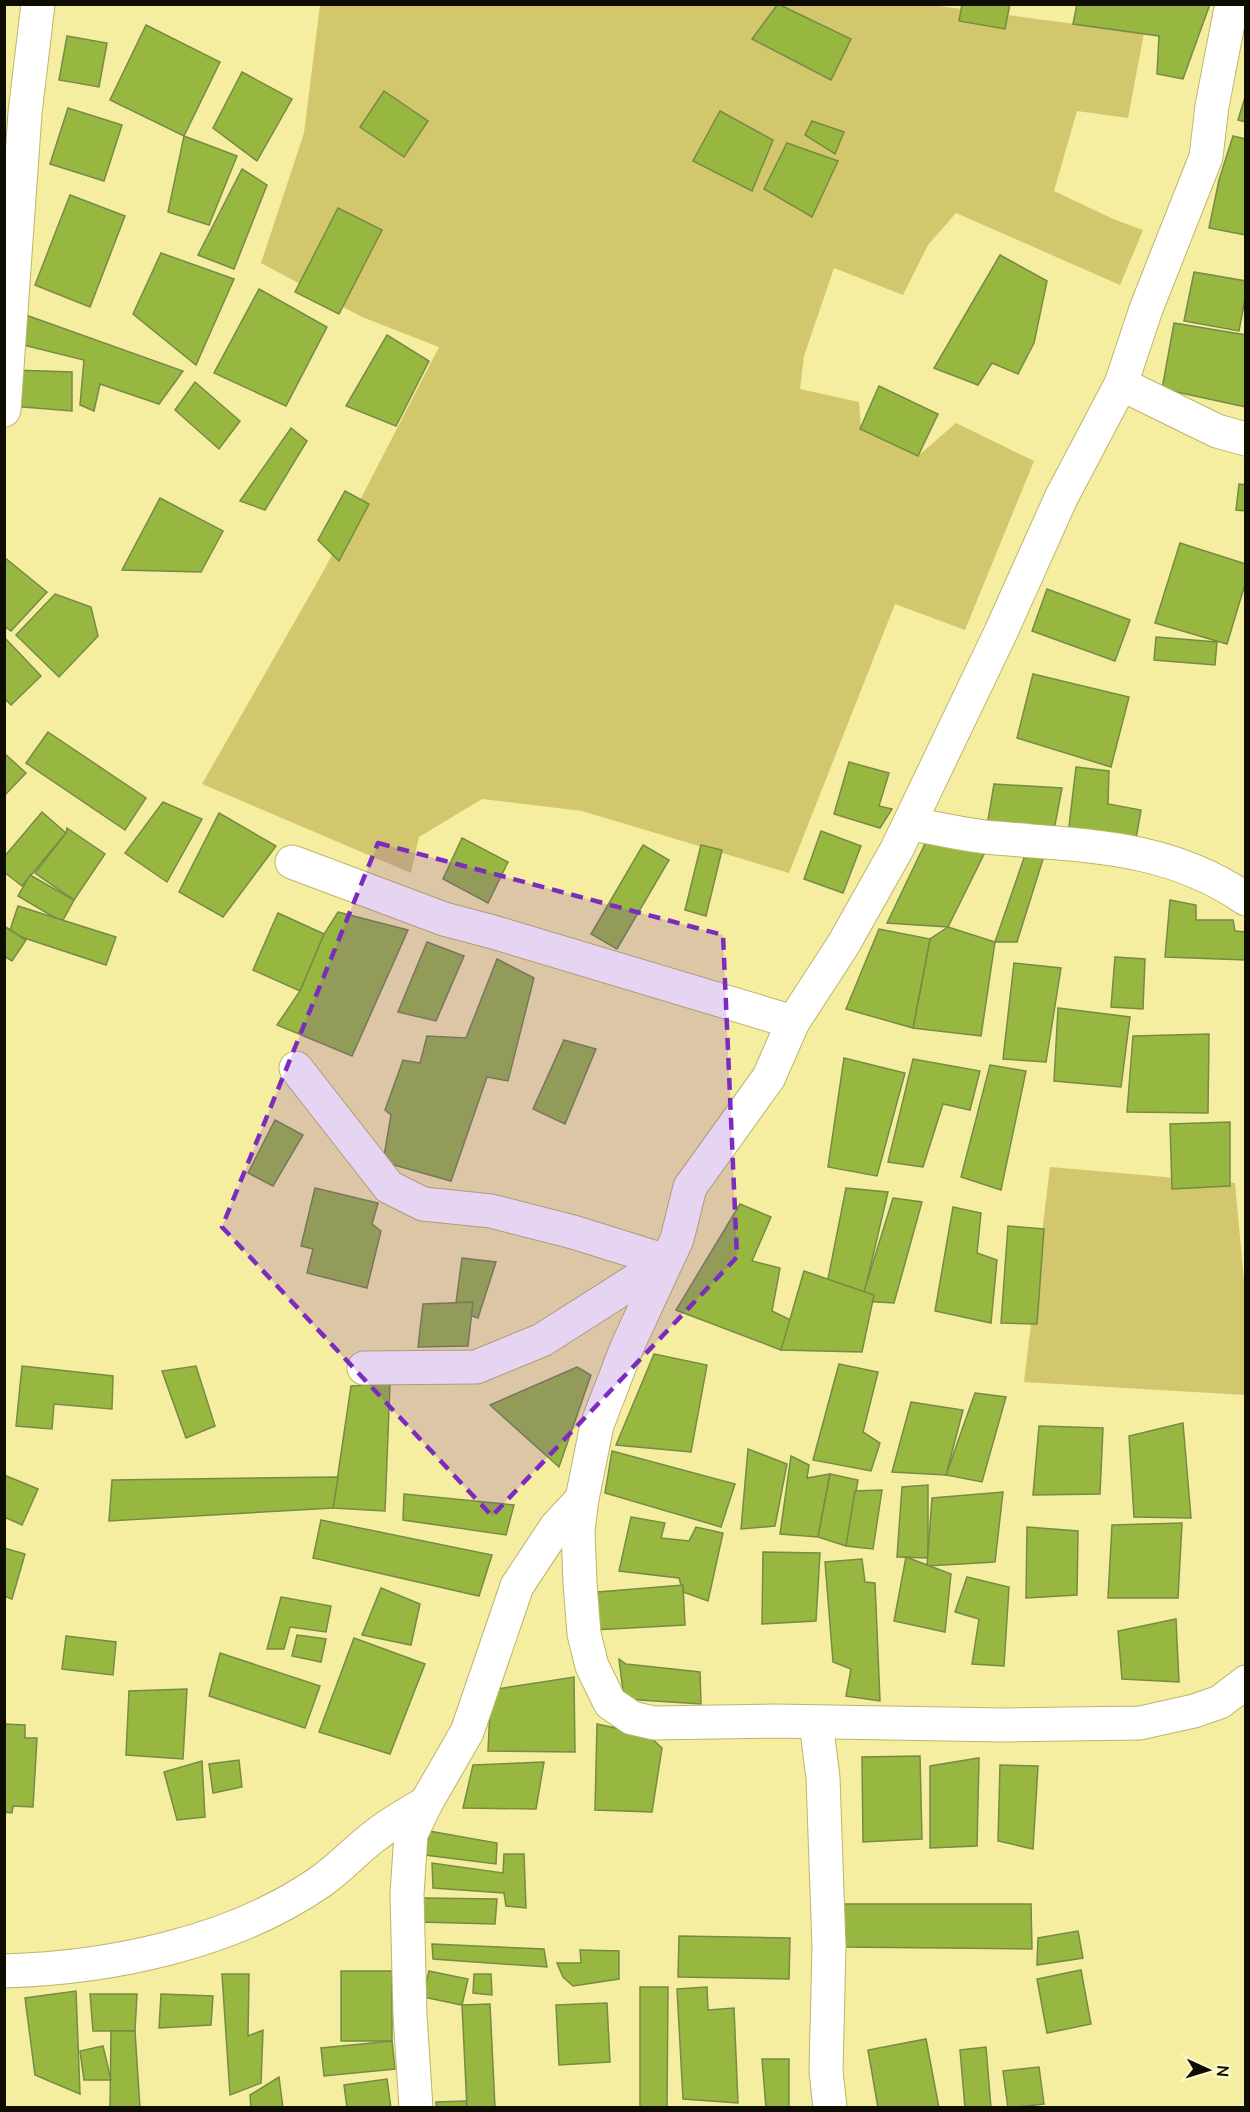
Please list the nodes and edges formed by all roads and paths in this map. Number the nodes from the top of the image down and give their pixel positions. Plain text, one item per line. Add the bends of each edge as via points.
1 (38, 4) edge
2 (1234, 4) edge
3 (1121, 384) junction
4 (4, 410) edge
5 (1245, 439) edge
6 (910, 824) junction
7 (292, 862) dead end
8 (1245, 899) edge
9 (793, 1022) junction
10 (296, 1068) dead end
11 (666, 1261) junction
12 (364, 1368) dead end
13 (582, 1499) junction
14 (1245, 1682) edge
15 (816, 1722) junction
16 (426, 1803) junction
17 (4, 1971) edge
18 (416, 2108) edge
19 (830, 2108) edge

1 - 4 street via 25,113
2 - 3 street via 1212,106 1206,157
3 - 5 street via 1217,431
3 - 6 street via 1061,498
6 - 8 street via 993,838 1100,846 1153,856 1192,869
6 - 9 street via 843,945
7 - 9 street via 444,919
9 - 11 street via 769,1077 690,1187 677,1239
10 - 11 street via 389,1187 406,1196 423,1204 501,1213
11 - 12 street via 542,1340 476,1367
11 - 13 street via 597,1425
13 - 15 street via 578,1530 584,1634 592,1666 610,1703 632,1718 654,1723
13 - 16 street via 556,1527 517,1586 467,1732
14 - 15 street via 1220,1702 1140,1723
15 - 19 street via 823,1778 829,1947 826,2071
16 - 17 street via 376,1834 322,1881 278,1908 151,1953 94,1965
16 - 18 street via 411,1834 408,1865

